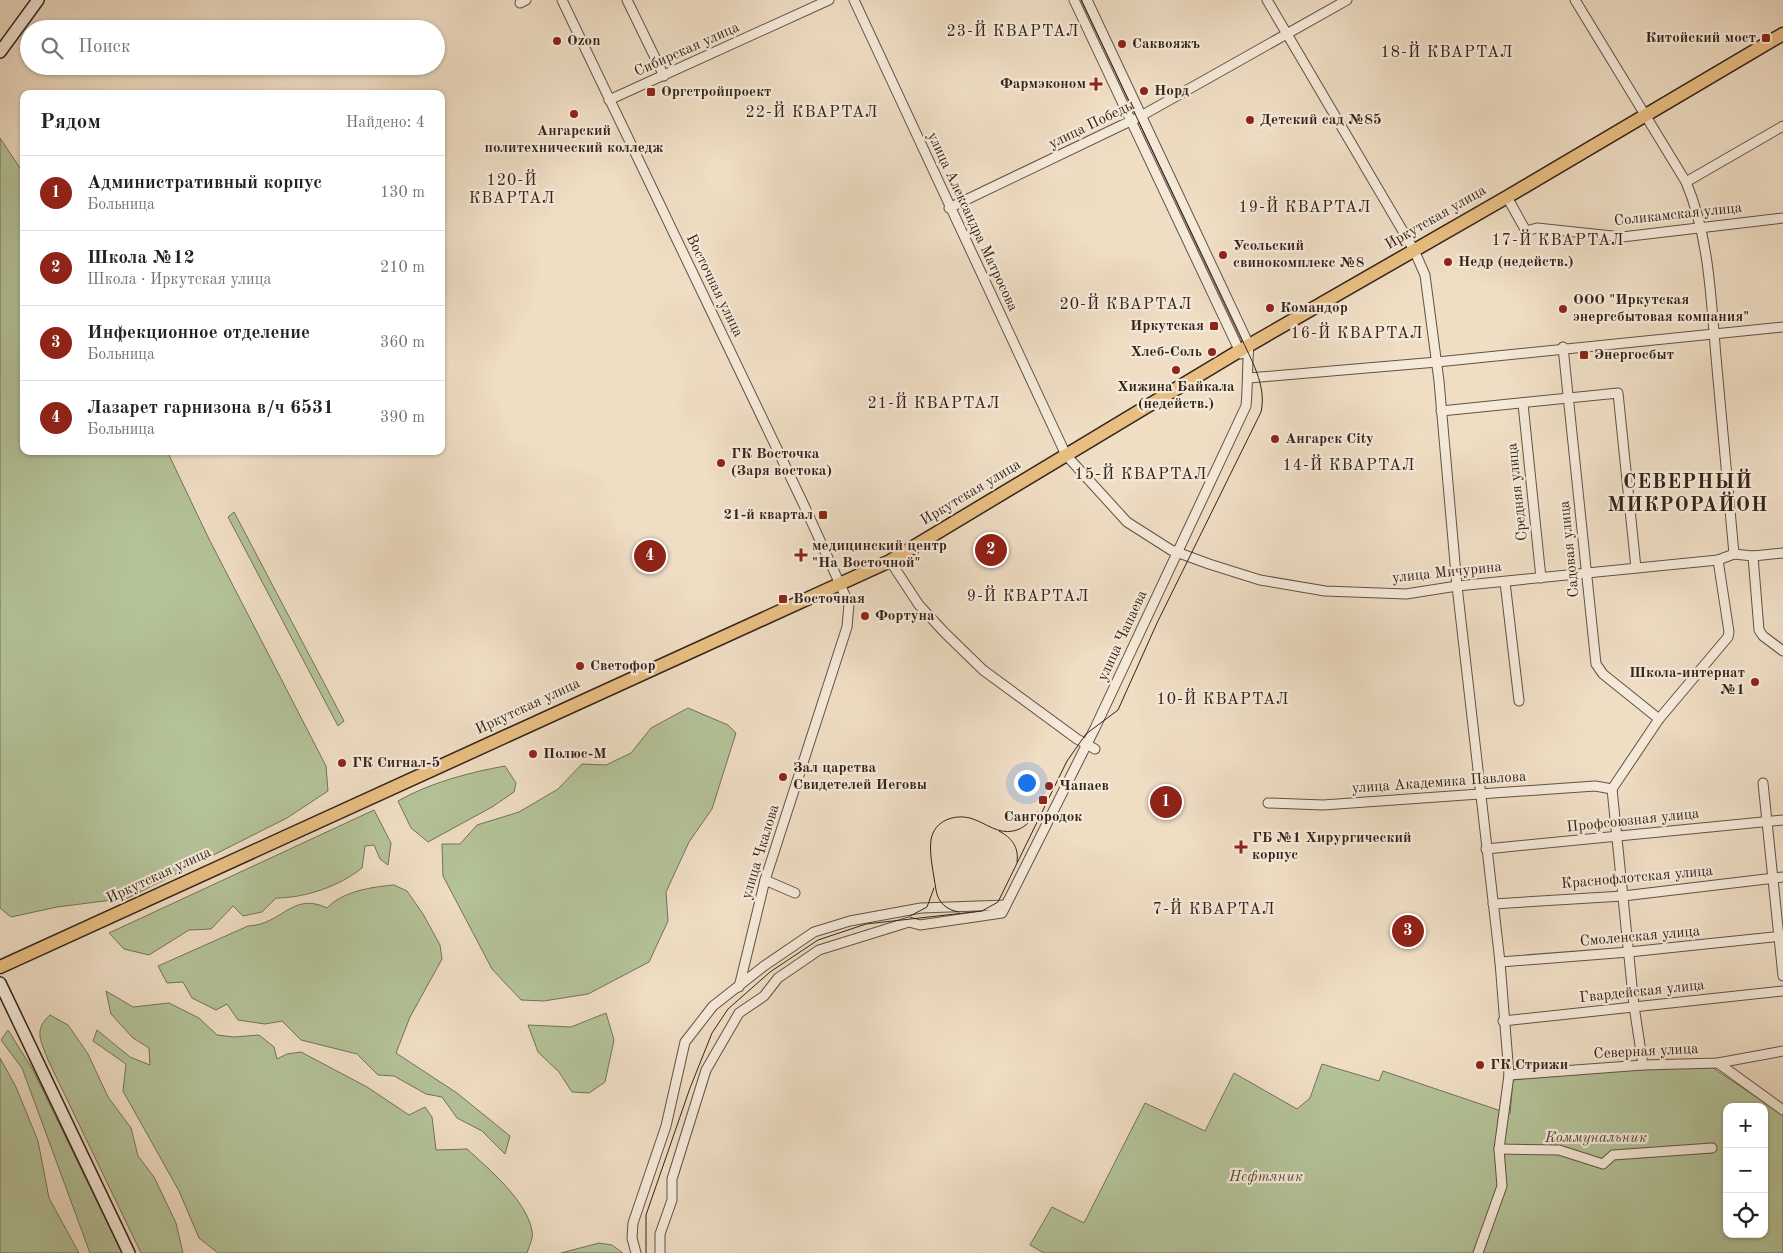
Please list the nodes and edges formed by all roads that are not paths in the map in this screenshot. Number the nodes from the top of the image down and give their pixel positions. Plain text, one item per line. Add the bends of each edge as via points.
1 (38, 0) edge
2 (562, 0) edge
3 (627, 0) edge
4 (829, 0) edge
5 (854, 0) edge
6 (1074, 0) edge
7 (1087, 0) edge
8 (1267, 0) edge
9 (1347, 0) edge
10 (1575, 0) edge
11 (23, 20) edge
12 (20, 25) edge
13 (1783, 34) edge
14 (1288, 35) junction
15 (0, 52) edge
16 (664, 76) junction
17 (609, 100) junction
18 (1141, 116) junction
19 (1645, 116) junction
20 (1132, 121) junction
21 (1783, 126) edge
22 (1686, 182) junction
23 (1507, 196) junction
24 (949, 208) junction
25 (1783, 218) edge
26 (1702, 227) junction
27 (1414, 250) junction
28 (1783, 327) edge
29 (1714, 334) junction
30 (1564, 347) junction
31 (1244, 348) junction
32 (1436, 362) junction
33 (1249, 378) junction
34 (1568, 399) junction
35 (1523, 404) junction
36 (1441, 411) junction
37 (1066, 455) junction
38 (1178, 552) junction
39 (1783, 553) edge
40 (1734, 554) junction
41 (1753, 556) junction
42 (1718, 560) junction
43 (890, 561) junction
44 (1636, 568) junction
45 (1586, 573) junction
46 (1541, 578) junction
47 (1505, 582) junction
48 (839, 585) junction
49 (1457, 586) junction
50 (1783, 652) edge
51 (1519, 701) dead end
52 (1659, 719) junction
53 (1091, 747) junction
54 (1763, 783) dead end
55 (1612, 789) junction
56 (1480, 794) junction
57 (1268, 803) dead end
58 (1783, 820) edge
59 (1768, 822) junction
60 (1617, 837) junction
61 (1486, 849) junction
62 (1783, 877) edge
63 (1773, 878) junction
64 (765, 880) junction
65 (795, 893) dead end
66 (1623, 896) junction
67 (1493, 904) junction
68 (1004, 909) junction
69 (1781, 936) edge
70 (1629, 952) junction
71 (1500, 962) junction
72 (0, 967) edge
73 (1783, 976) edge
74 (0, 983) edge
75 (739, 987) junction
76 (1783, 991) edge
77 (1634, 1006) junction
78 (1503, 1021) junction
79 (1783, 1051) edge
80 (1718, 1063) junction
81 (1643, 1065) junction
82 (1509, 1075) junction
83 (1783, 1110) edge
84 (1712, 1148) dead end
85 (1500, 1149) junction
86 (129, 1253) edge
87 (636, 1253) edge
88 (660, 1253) edge
89 (1478, 1253) edge

1 - 11 street
2 - 17 street, Восточная улица
3 - 16 street
4 - 16 street, Сибирская улица
5 - 24 street, улица Александра Матросова
6 - 20 street
7 - 18 street
8 - 14 street
9 - 14 street, улица Победы
10 - 19 street
12 - 15 street
13 - 19 main road, Иркутская улица
14 - 18 street, улица Победы
14 - 27 street
16 - 17 street, Сибирская улица
17 - 48 street, Восточная улица via 802,501
18 - 20 street, улица Победы
18 - 31 street
19 - 22 street
19 - 23 main road, Иркутская улица
20 - 24 street, улица Победы
20 - 31 street
21 - 22 street
22 - 26 street
23 - 26 street, Соликамская улица via 1526,231 1537,228 1622,237
23 - 27 main road, Иркутская улица
24 - 37 street, улица Александра Матросова
25 - 26 street, Соликамская улица
26 - 29 street
27 - 31 main road, Иркутская улица
27 - 32 street via 1425,275
28 - 29 street
29 - 30 street
29 - 40 street
30 - 32 street
30 - 34 street, Садовая улица
31 - 33 street, улица Чапаева
31 - 37 main road, Иркутская улица
32 - 33 street
32 - 36 street
33 - 38 street, улица Чапаева via 1246,406
34 - 35 street
34 - 44 street via 1618,393
34 - 45 street, Садовая улица
35 - 36 street
35 - 46 street, Средняя улица
36 - 49 street
37 - 38 street, улица Мичурина via 1127,522
37 - 43 main road, Иркутская улица
38 - 49 street, улица Мичурина via 1260,580 1325,591 1406,594
38 - 53 street, улица Чапаева
39 - 41 street, улица Мичурина
40 - 41 street, улица Мичурина
40 - 42 street, улица Мичурина
41 - 50 street via 1760,630
42 - 44 street, улица Мичурина
42 - 52 street via 1728,637
43 - 48 main road, Иркутская улица
43 - 53 street via 920,605 983,670
44 - 45 street, улица Мичурина
45 - 46 street, улица Мичурина
45 - 52 street, Садовая улица via 1596,664 1603,674
46 - 47 street, улица Мичурина
47 - 49 street, улица Мичурина
47 - 51 street
48 - 64 street, улица Чкалова via 849,604 847,627
48 - 72 main road, Иркутская улица
49 - 56 street
52 - 55 street
53 - 68 street, улица Чапаева
54 - 59 street
55 - 56 street, улица Академика Павлова via 1595,786
55 - 60 street
56 - 57 street, улица Академика Павлова via 1323,805
56 - 61 street
58 - 59 street, Профсоюзная улица
59 - 60 street, Профсоюзная улица
59 - 63 street
60 - 61 street, Профсоюзная улица
60 - 66 street
61 - 67 street
62 - 63 street, Краснофлотская улица
63 - 66 street, Краснофлотская улица
63 - 69 street
64 - 65 street
64 - 75 street, улица Чкалова
66 - 67 street, Краснофлотская улица
66 - 70 street
67 - 71 street
68 - 75 street via 921,908 850,921 814,932
68 - 88 street via 920,924 909,922 819,950 778,978 764,996 739,1013 706,1070 672,1179 672,1200 660,1234
69 - 70 street, Смоленская улица
69 - 73 street
70 - 71 street, Смоленская улица
70 - 77 street
71 - 78 street
74 - 86 street
75 - 87 street via 713,1006 685,1042 666,1126 633,1223
76 - 77 street, Гвардейская улица
77 - 78 street, Гвардейская улица
77 - 81 street
78 - 82 street
79 - 80 street, Северная улица
80 - 81 street, Северная улица
80 - 83 street
81 - 82 street, Северная улица
82 - 85 street
84 - 85 street via 1613,1155 1603,1164 1559,1150
85 - 89 street via 1502,1186

